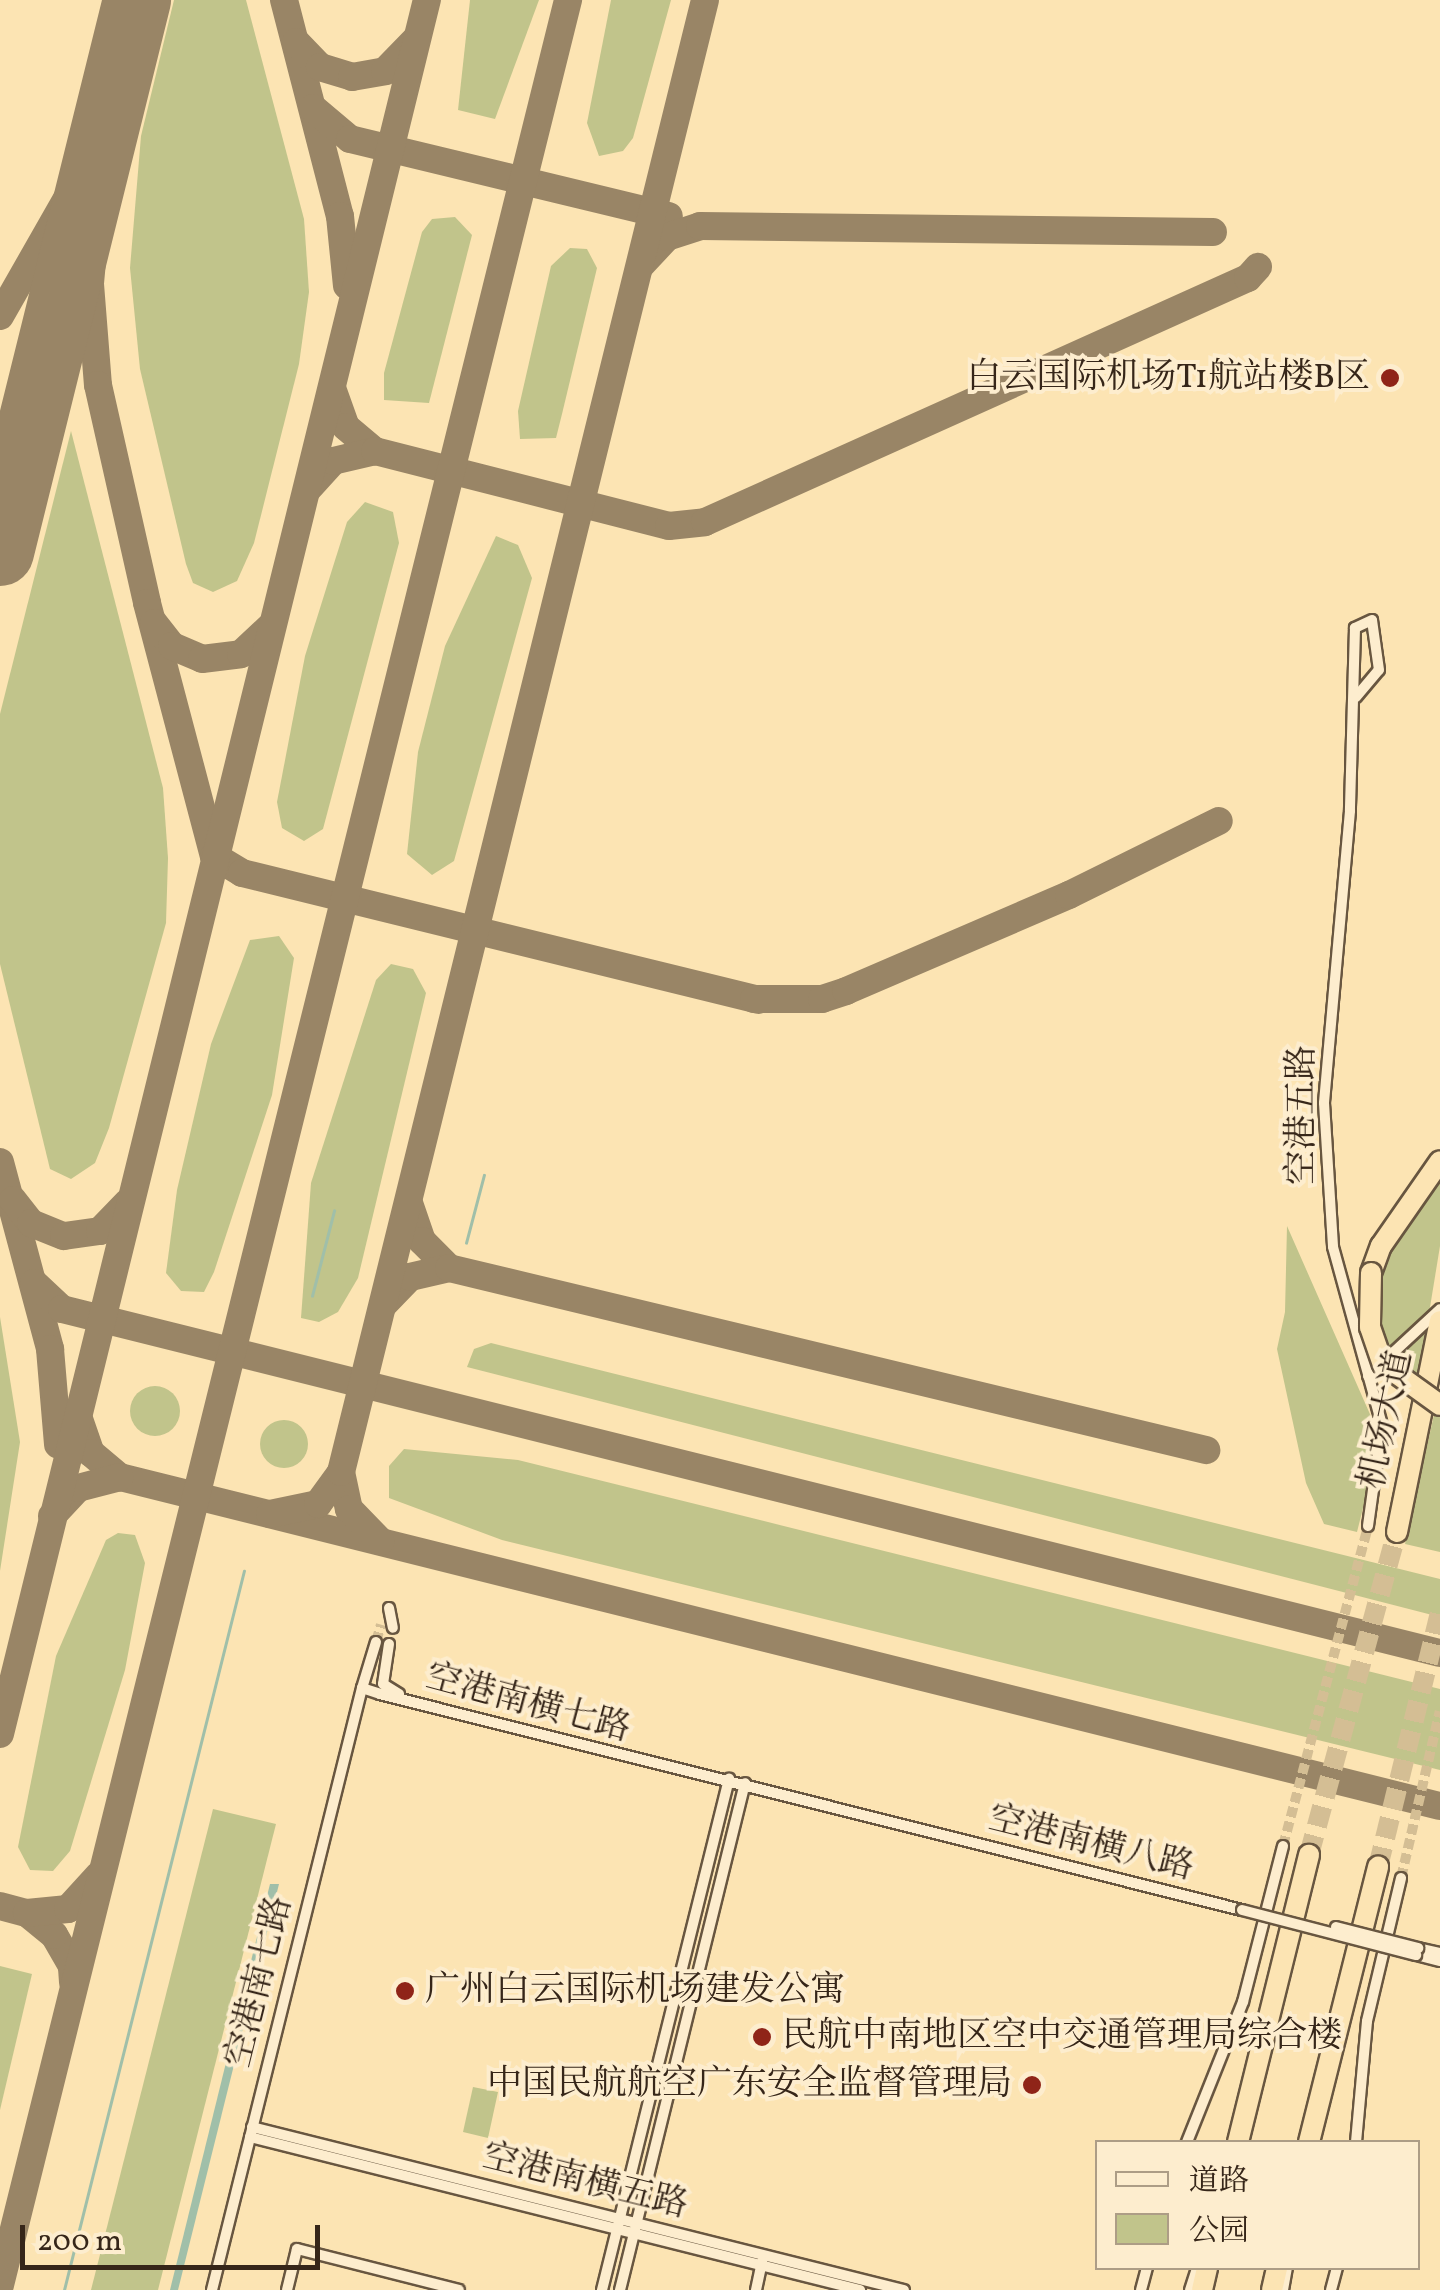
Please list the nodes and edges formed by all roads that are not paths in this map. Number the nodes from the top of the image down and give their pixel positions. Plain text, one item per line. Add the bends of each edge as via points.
1 (1356, 697) junction
2 (1440, 1161) edge
3 (1440, 1309) edge
4 (1440, 1320) edge
5 (1354, 1336) junction
6 (1395, 1344) junction
7 (1368, 1376) junction
8 (1440, 1405) edge
9 (1368, 1526) tunnel mouth
10 (1397, 1532) tunnel mouth
11 (376, 1642) tunnel mouth
12 (389, 1644) tunnel mouth
13 (362, 1688) junction
14 (728, 1781) junction
15 (745, 1785) junction
16 (1282, 1846) tunnel mouth
17 (1310, 1855) tunnel mouth
18 (1378, 1867) tunnel mouth
19 (1401, 1878) tunnel mouth
20 (1417, 1951) junction
21 (1440, 1953) edge
22 (1440, 1961) edge
23 (251, 2132) junction
24 (1188, 2140) edge
25 (1239, 2140) edge
26 (1309, 2140) edge
27 (1356, 2140) edge
28 (619, 2224) junction
29 (635, 2228) junction
30 (763, 2260) junction
31 (212, 2290) edge
32 (287, 2290) edge
33 (459, 2290) edge
34 (602, 2290) edge
35 (620, 2290) edge
36 (756, 2290) edge
37 (860, 2290) edge
38 (904, 2290) edge

1 - 1 street, 空港五路 via 1379,670 1372,620 1355,628
1 - 5 street, 空港五路 via 1324,1103 1333,1247
2 - 8 highway, bridge via 1381,1246 1371,1273 1370,1327 1382,1364
3 - 6 street
4 - 10 highway, 机场大道
5 - 6 street
5 - 7 street, 空港五路
6 - 7 street
7 - 9 street, 空港五路 via 1384,1447
11 - 13 street
12 - 14 street, 空港南横七路 via 381,1673 389,1691
13 - 14 street, 空港南横七路
13 - 23 street, 空港南七路
14 - 15 street, 空港南横八路
14 - 28 street
15 - 20 street, 空港南横八路, bridge
15 - 29 street
16 - 24 street via 1243,2002
17 - 25 highway
18 - 26 highway
19 - 27 street via 1364,2035
20 - 21 street, 空港南横八路
20 - 22 street, 空港南横八路
23 - 28 street, 空港南横五路
23 - 31 street, 空港南七路
28 - 29 street, 空港南横五路
28 - 34 street
29 - 30 street, 空港南横五路
29 - 35 street
30 - 36 street
30 - 37 street, 空港南横五路
30 - 38 street, 空港南横五路
32 - 33 street via 297,2249

